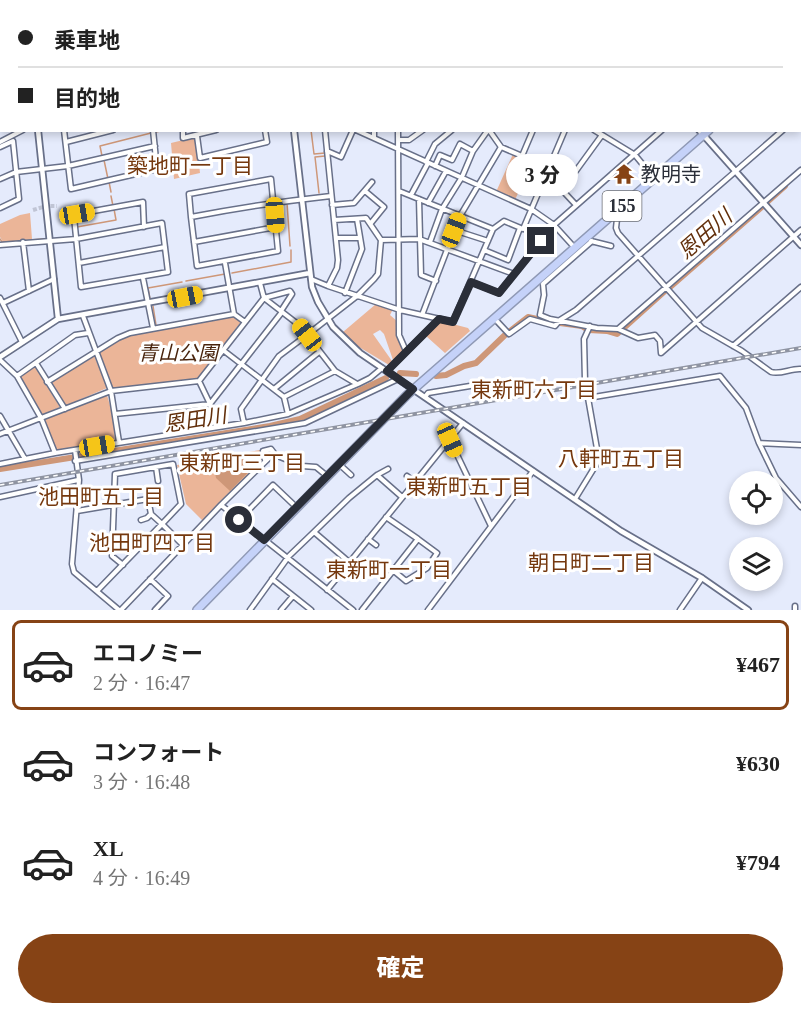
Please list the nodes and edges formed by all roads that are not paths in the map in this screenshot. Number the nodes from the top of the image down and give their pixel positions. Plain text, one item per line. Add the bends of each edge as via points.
1 (19, 132) edge
2 (38, 132) edge
3 (64, 132) edge
4 (105, 132) edge
5 (153, 132) edge
6 (183, 132) edge
7 (208, 132) edge
8 (265, 132) edge
9 (294, 132) edge
10 (325, 132) edge
11 (354, 132) edge
12 (360, 132) edge
13 (374, 132) edge
14 (398, 132) edge
15 (420, 132) edge
16 (450, 132) edge
17 (487, 132) edge
18 (490, 132) edge
19 (532, 132) edge
20 (564, 132) edge
21 (597, 132) edge
22 (660, 132) edge
23 (704, 132) edge
24 (781, 132) edge
25 (197, 135) junction
26 (602, 135) junction
27 (374, 138) junction
28 (398, 140) junction
29 (0, 142) edge
30 (66, 142) junction
31 (155, 146) junction
32 (0, 147) edge
33 (501, 147) junction
34 (398, 149) junction
35 (327, 151) junction
36 (473, 151) junction
37 (635, 155) junction
38 (427, 162) junction
39 (68, 166) junction
40 (435, 166) junction
41 (43, 169) junction
42 (801, 170) edge
43 (446, 171) junction
44 (736, 171) junction
45 (16, 172) junction
46 (462, 177) junction
47 (654, 178) junction
48 (0, 179) edge
49 (372, 182) dead end
50 (542, 182) junction
51 (478, 186) junction
52 (399, 190) junction
53 (562, 190) junction
54 (365, 191) junction
55 (411, 195) junction
56 (331, 196) junction
57 (301, 199) junction
58 (419, 199) junction
59 (764, 202) junction
60 (274, 203) junction
61 (428, 203) junction
62 (332, 205) junction
63 (576, 205) junction
64 (0, 208) edge
65 (442, 209) junction
66 (531, 209) junction
67 (618, 209) junction
68 (460, 216) junction
69 (191, 217) junction
70 (357, 219) junction
71 (334, 220) junction
72 (371, 223) junction
73 (554, 225) junction
74 (144, 227) junction
75 (276, 227) junction
76 (520, 228) junction
77 (493, 229) junction
78 (454, 230) junction
79 (801, 230) edge
80 (794, 237) junction
81 (336, 238) junction
82 (359, 238) junction
83 (76, 239) junction
84 (419, 239) junction
85 (589, 239) junction
86 (381, 240) junction
87 (399, 240) junction
88 (50, 241) junction
89 (488, 241) junction
90 (23, 242) junction
91 (194, 242) junction
92 (430, 242) junction
93 (0, 245) edge
94 (801, 245) edge
95 (611, 246) dead end
96 (165, 247) junction
97 (574, 247) junction
98 (448, 249) junction
99 (484, 250) junction
100 (639, 256) junction
101 (479, 262) junction
102 (79, 263) junction
103 (225, 263) junction
104 (514, 274) junction
105 (310, 276) junction
106 (143, 278) junction
107 (54, 279) junction
108 (436, 281) junction
109 (471, 282) junction
110 (260, 283) junction
111 (328, 286) junction
112 (801, 287) edge
113 (666, 288) junction
114 (230, 289) junction
115 (29, 291) junction
116 (345, 293) junction
117 (357, 296) junction
118 (0, 298) edge
119 (264, 298) junction
120 (3, 303) junction
121 (148, 304) junction
122 (400, 310) junction
123 (281, 311) junction
124 (234, 314) junction
125 (422, 315) junction
126 (83, 316) junction
127 (494, 318) junction
128 (58, 319) junction
129 (327, 319) junction
130 (439, 319) junction
131 (560, 320) junction
132 (245, 322) junction
133 (696, 322) junction
134 (590, 326) junction
135 (153, 328) junction
136 (619, 330) junction
137 (88, 333) junction
138 (307, 335) junction
139 (22, 342) junction
140 (733, 346) junction
141 (223, 350) junction
142 (406, 351) junction
143 (96, 352) junction
144 (319, 352) junction
145 (0, 359) edge
146 (36, 363) junction
147 (242, 365) junction
148 (801, 369) edge
149 (384, 370) junction
150 (335, 371) junction
151 (17, 376) junction
152 (398, 379) junction
153 (262, 380) junction
154 (199, 381) junction
155 (47, 382) junction
156 (358, 384) junction
157 (470, 386) dead end
158 (274, 389) junction
159 (413, 389) junction
160 (111, 391) junction
161 (284, 397) junction
162 (425, 397) junction
163 (588, 398) junction
164 (210, 404) junction
165 (65, 409) junction
166 (115, 414) junction
167 (288, 414) junction
168 (0, 416) edge
169 (41, 418) junction
170 (244, 423) junction
171 (463, 423) junction
172 (216, 427) junction
173 (9, 431) junction
174 (0, 434) edge
175 (450, 440) junction
176 (119, 442) junction
177 (759, 443) junction
178 (801, 445) edge
179 (75, 450) junction
180 (55, 453) junction
181 (274, 453) junction
182 (26, 459) junction
183 (75, 461) junction
184 (265, 461) junction
185 (0, 464) edge
186 (339, 464) junction
187 (156, 467) junction
188 (388, 469) dead end
189 (533, 471) junction
190 (351, 475) dead end
191 (377, 475) junction
192 (327, 476) junction
193 (407, 476) dead end
194 (79, 480) junction
195 (158, 481) dead end
196 (415, 482) junction
197 (402, 496) junction
198 (0, 497) edge
199 (575, 499) junction
200 (293, 504) dead end
201 (114, 505) junction
202 (221, 505) junction
203 (801, 507) edge
204 (77, 511) junction
205 (151, 514) junction
206 (386, 517) junction
207 (141, 520) dead end
208 (239, 520) junction
209 (162, 524) junction
210 (492, 526) junction
211 (314, 532) junction
212 (368, 539) junction
213 (418, 539) junction
214 (264, 540) junction
215 (183, 545) junction
216 (376, 545) dead end
217 (287, 558) junction
218 (350, 562) junction
219 (123, 565) junction
220 (394, 571) junction
221 (702, 578) junction
222 (150, 579) junction
223 (272, 579) junction
224 (327, 590) junction
225 (97, 591) junction
226 (293, 596) junction
227 (120, 610) edge
228 (155, 610) edge
229 (197, 610) edge
230 (250, 610) edge
231 (281, 610) edge
232 (311, 610) edge
233 (353, 610) edge
234 (362, 610) edge
235 (428, 610) edge
236 (680, 610) edge
237 (748, 610) edge

1 - 29 street
2 - 41 street
3 - 30 street
4 - 30 street
5 - 31 street
6 - 25 street via 183,138
7 - 25 street
8 - 25 street via 267,142 200,158
9 - 57 street
10 - 35 street
11 - 35 street via 341,157
12 - 27 street
13 - 27 street
14 - 28 street
15 - 28 street via 410,140
16 - 38 street via 435,144
17 - 36 street
18 - 33 street
19 - 33 street via 522,156
20 - 50 street
21 - 26 street
22 - 37 street
23 - 44 street
23 - 47 highway, 155
24 - 44 street
26 - 37 street
26 - 53 street
27 - 34 street
28 - 34 street
30 - 39 street
31 - 39 street
31 - 39 street via 158,168 70,189
32 - 45 street via 13,141
33 - 51 street
34 - 38 street
34 - 52 street
35 - 56 street
36 - 40 street via 460,144 452,160 440,155
36 - 46 street
37 - 47 street
37 - 63 street
38 - 40 street
38 - 55 street
39 - 41 street
40 - 43 street
41 - 45 street
41 - 88 street
42 - 59 street
43 - 46 street
43 - 61 street
44 - 59 street
44 - 100 street
45 - 48 street
45 - 64 street via 19,199
46 - 51 street
46 - 65 street
47 - 67 highway, 155
49 - 54 street
50 - 53 street
50 - 66 street
51 - 66 street
51 - 68 street
52 - 55 street
52 - 87 street
53 - 63 street
54 - 62 street via 354,203
54 - 72 street via 384,207
55 - 58 street
56 - 57 street
56 - 62 street
57 - 60 street
57 - 105 street
58 - 61 street
58 - 84 street
59 - 80 street
59 - 113 street
60 - 69 street
60 - 69 street via 271,179 228,186 189,194
60 - 75 street
61 - 65 street
62 - 71 street
63 - 73 street
65 - 68 street
65 - 92 street
66 - 73 street
66 - 76 street via 523,229
67 - 85 highway, 155
67 - 100 street via 616,231
68 - 77 street
68 - 78 street
69 - 91 street
70 - 71 street
70 - 72 street via 366,218
70 - 82 street
71 - 81 street
72 - 86 street
73 - 97 street
73 - 104 street
74 - 83 street
74 - 83 street via 143,202 77,214
74 - 96 street via 162,223
75 - 91 street
75 - 103 street via 278,251
76 - 77 street via 504,221
76 - 99 street via 508,260
77 - 89 street
78 - 89 street
78 - 98 street
79 - 80 street
80 - 94 street
80 - 133 street
81 - 82 street
81 - 111 street via 338,264
82 - 116 street via 362,249
83 - 88 street
83 - 102 street
84 - 87 street
84 - 92 street
84 - 108 street via 421,275
85 - 95 street
85 - 97 highway, 155
85 - 131 street via 543,284 540,315
86 - 87 street
86 - 117 street via 378,274
87 - 122 street
88 - 90 street
88 - 107 street
89 - 99 street
90 - 93 street
90 - 115 street
91 - 103 street via 197,266
92 - 98 street
96 - 102 street
96 - 106 street via 168,272
97 - 127 highway, 155
98 - 101 street
98 - 108 street
99 - 101 street
100 - 113 street
100 - 131 street
101 - 104 street
101 - 109 street
102 - 106 street via 81,287
103 - 114 street
104 - 109 street via 499,293
105 - 110 street
105 - 111 street
105 - 129 street
106 - 121 street
107 - 115 street
107 - 128 street
108 - 125 street
109 - 130 street via 453,322
110 - 114 street
110 - 119 street
111 - 116 street
112 - 140 street
113 - 133 street
113 - 136 street
114 - 121 street
114 - 124 street
115 - 120 street
116 - 117 street
117 - 122 street
117 - 129 street
118 - 120 street
119 - 123 street
119 - 123 street via 290,291 292,294
119 - 132 street
120 - 139 street
121 - 126 street
121 - 135 street
122 - 125 street
122 - 142 street via 399,335
123 - 138 street
123 - 147 street
124 - 132 street
124 - 135 street
125 - 130 street
126 - 128 street
126 - 137 street
127 - 131 street via 509,334 530,320 555,326
127 - 159 highway, 155
128 - 139 street
129 - 138 street
129 - 149 street via 343,339
130 - 142 street
131 - 134 street
132 - 141 street
133 - 136 street via 661,353 655,335 638,338
133 - 140 street
134 - 136 street
134 - 163 street via 584,339
135 - 143 street via 118,338
137 - 143 street
137 - 146 street via 75,335
138 - 144 street
138 - 153 street via 279,356
139 - 145 street
140 - 148 street via 771,372
141 - 147 street
141 - 154 street
142 - 149 street
143 - 155 street
143 - 160 street
144 - 150 street
144 - 158 street
145 - 151 street
146 - 151 street
146 - 155 street
147 - 153 street
147 - 164 street
149 - 152 street
149 - 156 street
150 - 156 street
150 - 161 street
151 - 169 street
152 - 159 street
152 - 183 street via 305,423
153 - 158 street
153 - 170 street via 242,409
154 - 160 street
154 - 164 street
155 - 165 street
156 - 167 street
157 - 162 street via 428,393
158 - 161 street
159 - 162 street
159 - 186 highway, 155
160 - 165 street
160 - 166 street
161 - 167 street
162 - 171 street
163 - 177 street via 720,376 746,408
163 - 199 street via 599,460
164 - 166 street
164 - 172 street
165 - 169 street
166 - 176 street
167 - 170 street
168 - 173 street
169 - 173 street
169 - 180 street
170 - 172 street
171 - 175 street
171 - 189 street
172 - 176 street
173 - 174 street
173 - 182 street
175 - 196 street
175 - 210 street
176 - 179 street
177 - 178 street
177 - 203 street via 776,478
179 - 180 street
179 - 183 street
180 - 182 street
181 - 184 street
181 - 184 street via 271,449 263,452
181 - 192 street via 302,466 316,467
182 - 185 street
183 - 194 street
184 - 202 street
186 - 190 street
186 - 192 highway, 155
187 - 195 street
187 - 201 street via 115,474
187 - 209 street via 173,464 181,504
188 - 191 street
189 - 199 street
189 - 210 street
191 - 197 street
191 - 211 street
192 - 214 highway, 155
193 - 196 street
194 - 198 street
194 - 204 street
196 - 197 street
197 - 206 street
199 - 221 street
200 - 208 street via 273,485
201 - 204 street
201 - 205 street via 148,499
201 - 219 street via 112,555
202 - 208 street
202 - 215 street
204 - 225 street via 72,564 74,572
205 - 207 street
205 - 209 street
206 - 212 street
206 - 213 street
208 - 214 street
209 - 215 street
209 - 219 street
210 - 235 street
211 - 217 street
211 - 218 street
212 - 216 street
212 - 218 street
213 - 220 street
213 - 220 street via 437,553 427,568 406,581
214 - 217 street
214 - 229 highway, 155
215 - 222 street
217 - 223 street
217 - 224 street
218 - 224 street
219 - 225 street
220 - 234 street
221 - 236 street
221 - 237 street
222 - 227 street
222 - 228 street via 168,596
223 - 226 street
223 - 230 street
224 - 233 street
225 - 227 street
226 - 231 street
226 - 232 street

